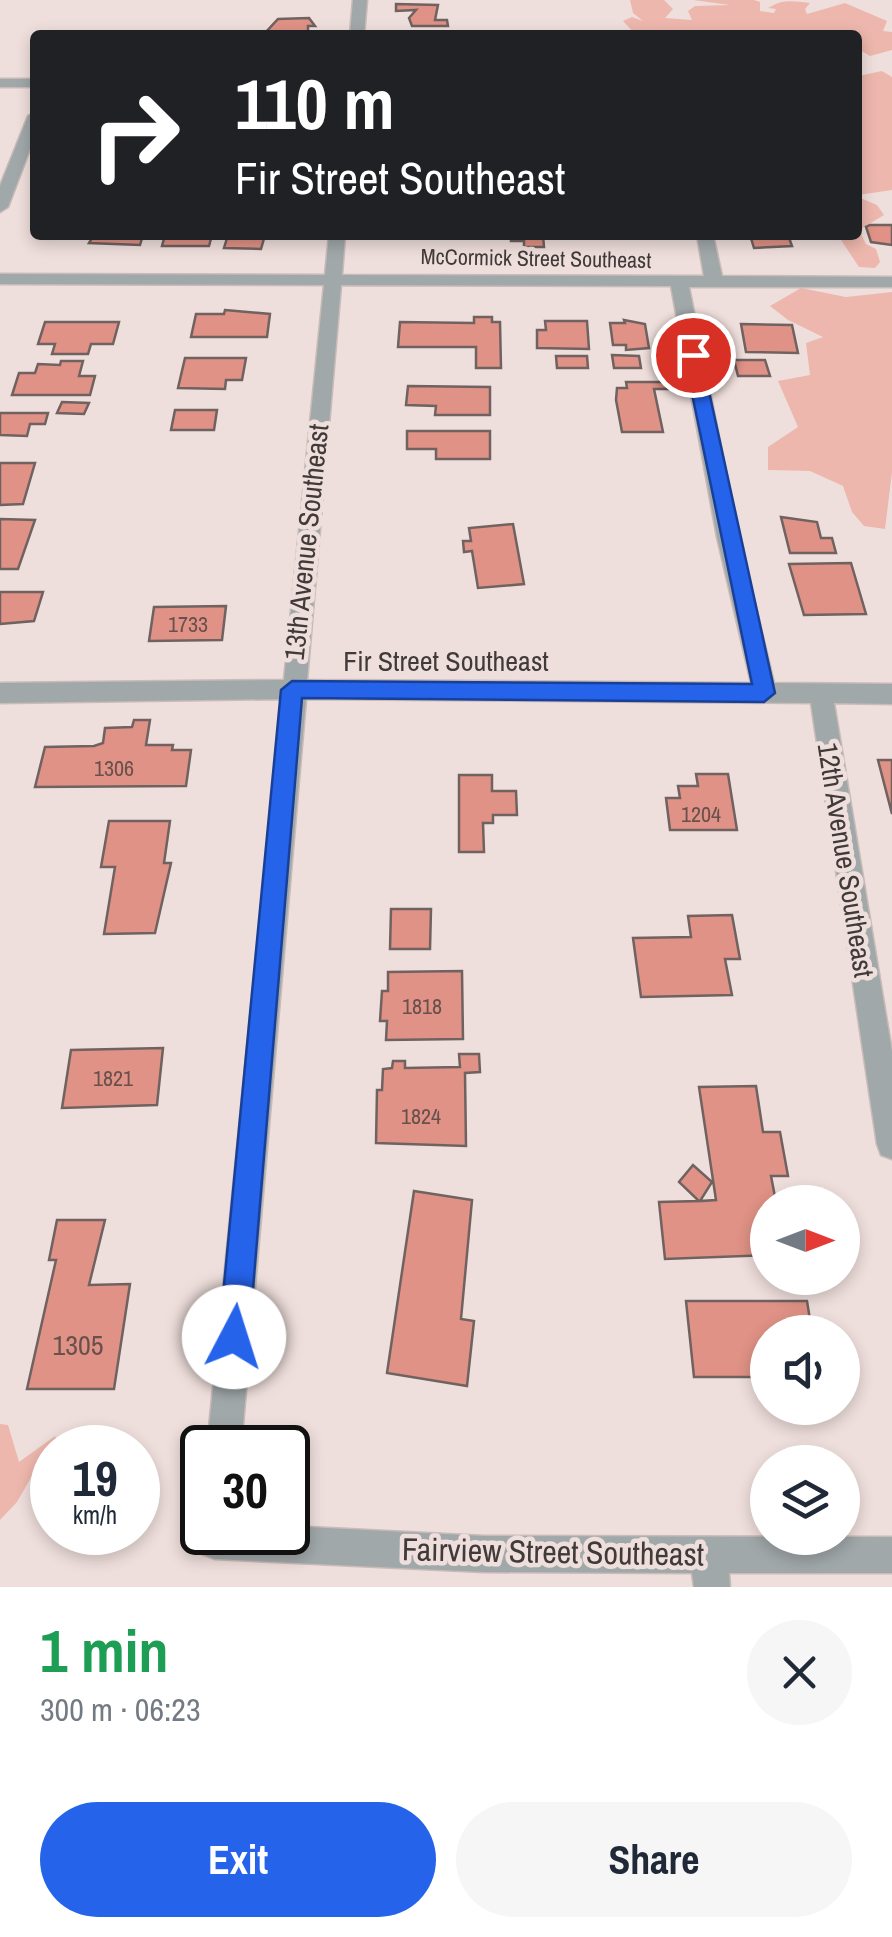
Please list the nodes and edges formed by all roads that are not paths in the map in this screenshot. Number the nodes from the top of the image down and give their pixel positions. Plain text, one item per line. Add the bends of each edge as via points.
1 (360, 0) edge
2 (357, 30) edge
3 (0, 83) edge
4 (30, 84) edge
5 (30, 129) edge
6 (0, 207) edge
7 (336, 240) edge
8 (707, 240) edge
9 (332, 278) junction
10 (0, 279) edge
11 (679, 282) junction
12 (714, 282) junction
13 (892, 282) edge
14 (292, 690) junction
15 (764, 693) junction
16 (0, 694) edge
17 (820, 694) junction
18 (892, 694) edge
19 (892, 1144) edge
20 (226, 1425) edge
21 (310, 1543) edge
22 (892, 1556) edge
23 (710, 1571) edge

1 - 2 street
3 - 4 street
5 - 6 street
7 - 9 street, 13th Avenue Southeast
8 - 12 street
9 - 10 street, McCormick Street Southeast
9 - 11 street, McCormick Street Southeast
9 - 14 street, 13th Avenue Southeast
11 - 12 street, McCormick Street Southeast
11 - 15 street
12 - 13 street, McCormick Street Southeast
14 - 15 street, Fir Street Southeast
14 - 16 street, Fir Street Southeast
14 - 20 street, 13th Avenue Southeast
15 - 17 street, Fir Street Southeast
17 - 18 street, Fir Street Southeast
17 - 19 street, 12th Avenue Southeast
21 - 23 street, Fairview Street Southeast
22 - 23 street, Fairview Street Southeast

